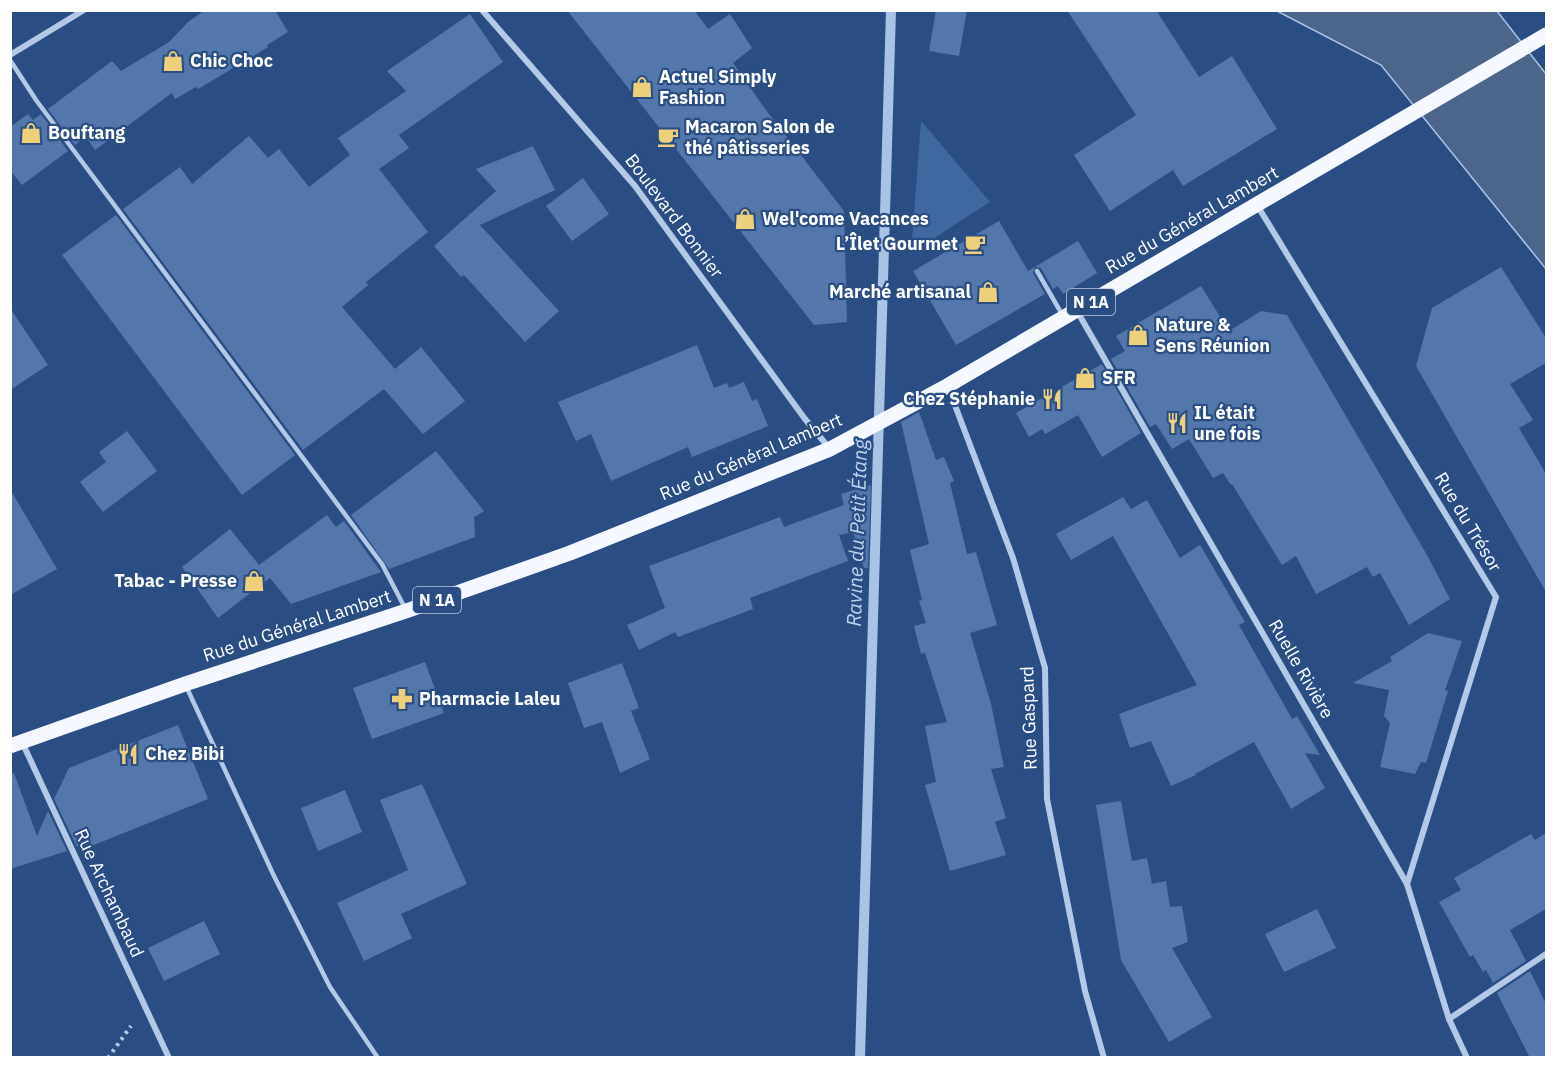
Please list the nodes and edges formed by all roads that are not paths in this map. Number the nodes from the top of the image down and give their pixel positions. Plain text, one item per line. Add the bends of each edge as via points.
1 (84, 10) edge
2 (482, 10) edge
3 (1546, 35) edge
4 (10, 55) edge
5 (10, 60) edge
6 (1257, 205) junction
7 (1037, 271) dead end
8 (1071, 314) junction
9 (947, 386) junction
10 (830, 449) junction
11 (406, 611) junction
12 (185, 684) junction
13 (16, 743) edge
14 (1407, 884) junction
15 (1546, 954) edge
16 (1449, 1019) junction
17 (169, 1058) edge
18 (378, 1058) edge
19 (1104, 1058) edge
20 (1467, 1058) edge

1 - 4 street
2 - 10 street, Boulevard Bonnier via 635,186
3 - 6 main road, Rue du Général Lambert / N 1A
5 - 11 lane via 382,564
6 - 8 main road, Rue du Général Lambert / N 1A
6 - 14 street, Rue du Trésor via 1496,597
7 - 8 lane
8 - 9 main road, Rue du Général Lambert / N 1A
8 - 14 street, Ruelle Rivière
9 - 10 main road, Rue du Général Lambert / N 1A
9 - 19 street, Rue Gaspard via 1012,558 1045,668 1047,799 1086,991
10 - 11 main road, Rue du Général Lambert / N 1A via 570,553
11 - 12 main road, Rue du Général Lambert / N 1A
12 - 13 main road, Rue du Général Lambert / N 1A
12 - 18 lane via 330,987
13 - 17 street, Rue Archambaud
14 - 16 street, Ruelle Rivière
15 - 16 street
16 - 20 street, Ruelle Rivière

